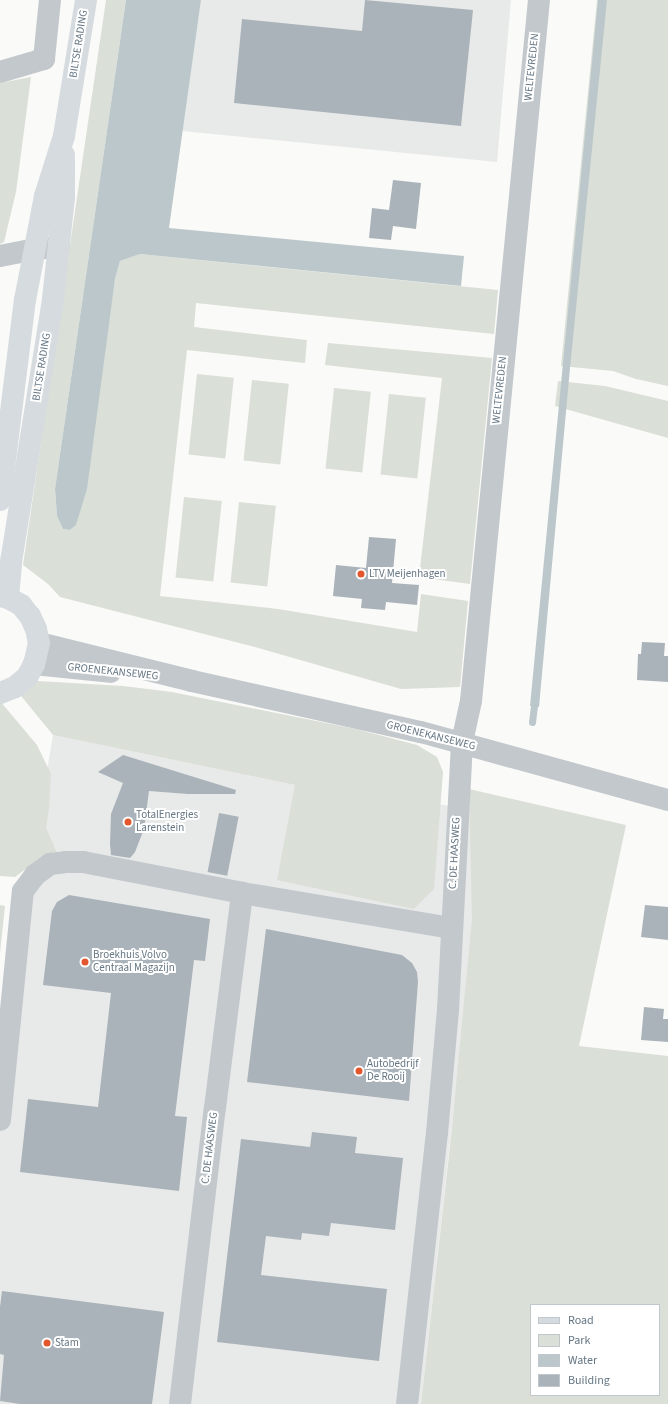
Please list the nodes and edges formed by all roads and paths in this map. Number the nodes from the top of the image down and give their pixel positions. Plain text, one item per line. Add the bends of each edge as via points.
1 (50, 0) edge
2 (86, 0) edge
3 (539, 0) edge
4 (0, 72) edge
5 (64, 136) junction
6 (59, 247) junction
7 (35, 249) junction
8 (0, 256) edge
9 (0, 500) edge
10 (4, 597) edge
11 (39, 643) junction
12 (34, 664) junction
13 (192, 681) junction
14 (0, 693) edge
15 (462, 742) junction
16 (459, 779) joint
17 (668, 800) edge
18 (242, 893) junction
19 (451, 928) junction
20 (0, 1120) edge
21 (180, 1404) edge
22 (407, 1404) edge

1 - 4 street via 44,59
2 - 5 main road, BILTSE RADING
3 - 15 street, WELTEVREDEN via 472,701
5 - 6 main road, BILTSE RADING via 64,197
5 - 7 main road, BILTSE RADING via 45,196
6 - 7 street
6 - 10 main road, BILTSE RADING via 52,306
7 - 8 street
7 - 9 main road, BILTSE RADING via 25,300
10 - 11 main road via 20,605 30,616
11 - 12 main road
11 - 13 street, GROENEKANSEWEG
12 - 13 street, GROENEKANSEWEG
12 - 14 main road via 27,677 16,687
13 - 15 street, GROENEKANSEWEG
15 - 16 street, WELTEVREDEN
15 - 17 street, GROENEKANSEWEG
16 - 19 street, C. DE HAASWEG
18 - 19 street
18 - 20 street via 84,862 50,864 35,875 23,891
18 - 21 street, C. DE HAASWEG
19 - 22 street, C. DE HAASWEG via 448,1010 437,1133

